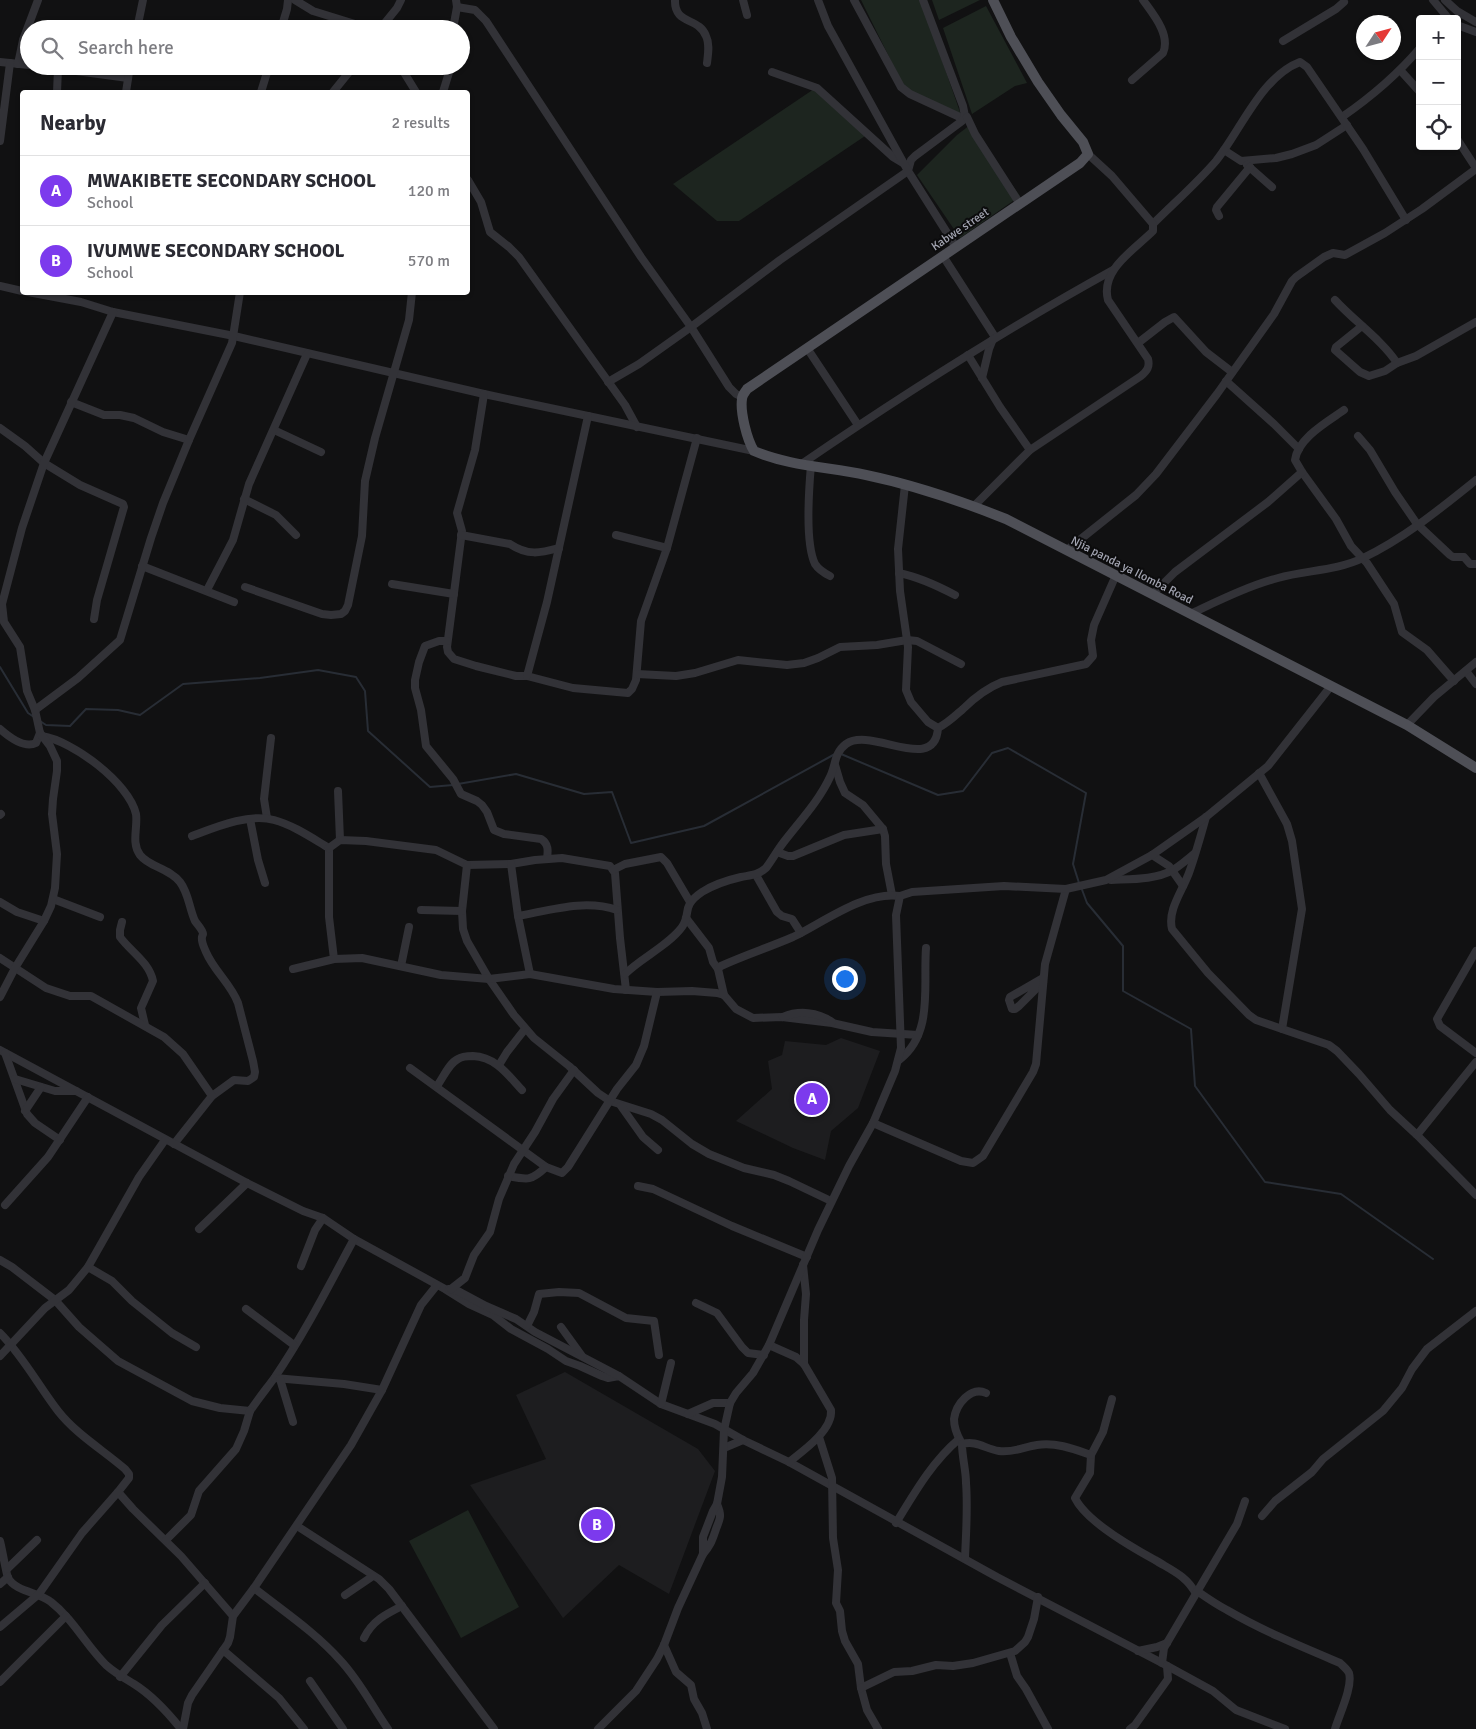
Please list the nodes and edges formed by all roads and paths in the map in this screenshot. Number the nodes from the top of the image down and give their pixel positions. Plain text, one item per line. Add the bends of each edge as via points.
1 (38, 0) edge
2 (144, 0) edge
3 (288, 0) edge
4 (295, 0) edge
5 (401, 0) edge
6 (675, 0) edge
7 (743, 0) edge
8 (818, 0) edge
9 (854, 0) edge
10 (923, 0) edge
11 (993, 0) edge
12 (1143, 0) edge
13 (1433, 0) edge
14 (1445, 0) edge
15 (1346, 1) edge
16 (457, 3) edge
17 (747, 15) dead end
18 (1444, 15) edge
19 (30, 20) edge
20 (139, 20) edge
21 (284, 20) edge
22 (342, 20) edge
23 (387, 20) edge
24 (454, 20) edge
25 (1476, 22) edge
26 (1461, 26) edge
27 (1476, 32) edge
28 (1283, 41) dead end
29 (20, 48) edge
30 (1416, 53) edge
31 (0, 62) edge
32 (707, 63) dead end
33 (14, 64) junction
34 (20, 64) edge
35 (1401, 71) junction
36 (772, 72) dead end
37 (58, 75) edge
38 (105, 75) edge
39 (128, 75) edge
40 (266, 75) edge
41 (347, 75) edge
42 (406, 75) edge
43 (449, 75) edge
44 (128, 78) junction
45 (1132, 80) dead end
46 (1416, 88) edge
47 (57, 90) edge
48 (126, 90) edge
49 (262, 90) edge
50 (335, 90) edge
51 (415, 90) edge
52 (445, 90) edge
53 (1342, 117) junction
54 (966, 118) junction
55 (1347, 125) junction
56 (0, 141) edge
57 (1461, 145) edge
58 (1224, 150) junction
59 (1088, 154) junction
60 (1241, 161) junction
61 (903, 163) junction
62 (1250, 167) junction
63 (1476, 168) edge
64 (908, 171) junction
65 (470, 183) edge
66 (1272, 187) dead end
67 (1020, 204) junction
68 (1219, 216) dead end
69 (1406, 220) junction
70 (1153, 224) junction
71 (956, 247) junction
72 (943, 256) junction
73 (1113, 270) junction
74 (0, 286) edge
75 (20, 291) edge
76 (44, 295) edge
77 (82, 295) edge
78 (240, 295) edge
79 (412, 295) edge
80 (1335, 300) dead end
81 (81, 302) junction
82 (113, 312) junction
83 (1476, 322) edge
84 (1362, 326) junction
85 (691, 327) junction
86 (234, 336) junction
87 (994, 338) junction
88 (1138, 344) junction
89 (807, 348) junction
90 (307, 354) junction
91 (968, 355) junction
92 (1397, 364) junction
93 (1232, 372) junction
94 (393, 374) junction
95 (982, 378) junction
96 (1226, 381) junction
97 (608, 382) junction
98 (484, 394) junction
99 (742, 397) junction
100 (71, 402) junction
101 (1344, 410) dead end
102 (588, 416) junction
103 (858, 425) junction
104 (637, 427) junction
105 (0, 428) edge
106 (274, 430) junction
107 (1358, 436) dead end
108 (697, 438) junction
109 (189, 440) junction
110 (1299, 449) junction
111 (1030, 450) junction
112 (754, 451) junction
113 (321, 452) dead end
114 (44, 464) junction
115 (807, 464) junction
116 (1302, 472) junction
117 (1476, 480) edge
118 (905, 485) junction
119 (244, 499) junction
120 (974, 506) junction
121 (1417, 524) junction
122 (296, 535) dead end
123 (462, 535) junction
124 (616, 535) dead end
125 (559, 548) junction
126 (667, 548) junction
127 (1067, 550) junction
128 (1363, 558) junction
129 (1476, 564) edge
130 (142, 566) junction
131 (899, 573) junction
132 (1116, 575) junction
133 (830, 576) dead end
134 (392, 584) dead end
135 (245, 587) dead end
136 (207, 590) junction
137 (454, 594) junction
138 (1153, 594) junction
139 (955, 595) dead end
140 (234, 602) dead end
141 (1190, 614) junction
142 (94, 619) dead end
143 (907, 640) junction
144 (447, 641) junction
145 (1476, 662) edge
146 (961, 664) dead end
147 (1466, 671) junction
148 (637, 674) junction
149 (527, 676) junction
150 (1454, 681) junction
151 (1476, 684) edge
152 (1330, 686) junction
153 (36, 713) junction
154 (1407, 725) junction
155 (938, 728) junction
156 (0, 729) edge
157 (40, 732) junction
158 (271, 738) dead end
159 (835, 759) junction
160 (1476, 768) edge
161 (1259, 773) junction
162 (338, 791) dead end
163 (1206, 817) junction
164 (267, 818) junction
165 (250, 819) junction
166 (884, 829) junction
167 (192, 836) dead end
168 (340, 840) junction
169 (329, 848) junction
170 (777, 852) junction
171 (1196, 852) junction
172 (1152, 855) junction
173 (547, 859) junction
174 (467, 864) junction
175 (511, 864) junction
176 (613, 870) junction
177 (1172, 870) junction
178 (756, 875) junction
179 (1106, 880) junction
180 (265, 883) dead end
181 (1184, 886) junction
182 (1066, 889) junction
183 (896, 896) junction
184 (53, 899) junction
185 (0, 902) edge
186 (690, 902) junction
187 (421, 910) dead end
188 (617, 910) junction
189 (462, 911) junction
190 (518, 916) junction
191 (100, 917) dead end
192 (686, 918) junction
193 (44, 921) junction
194 (122, 922) dead end
195 (409, 927) dead end
196 (801, 933) junction
197 (926, 948) dead end
198 (1476, 951) edge
199 (0, 958) edge
200 (334, 959) junction
201 (401, 966) junction
202 (15, 968) junction
203 (293, 969) dead end
204 (718, 969) junction
205 (530, 974) junction
206 (625, 974) junction
207 (489, 978) junction
208 (626, 990) junction
209 (657, 992) junction
210 (724, 995) junction
211 (0, 997) edge
212 (145, 1025) junction
213 (525, 1029) junction
214 (1282, 1029) junction
215 (900, 1034) junction
216 (918, 1035) junction
217 (3, 1052) edge
218 (1476, 1053) edge
219 (899, 1060) junction
220 (1476, 1062) edge
221 (499, 1065) junction
222 (410, 1068) dead end
223 (574, 1070) junction
224 (15, 1079) junction
225 (437, 1086) junction
226 (41, 1087) junction
227 (522, 1090) dead end
228 (76, 1091) junction
229 (212, 1096) junction
230 (88, 1097) junction
231 (610, 1101) junction
232 (621, 1106) junction
233 (25, 1111) junction
234 (873, 1123) junction
235 (1417, 1135) junction
236 (60, 1140) junction
237 (165, 1140) junction
238 (174, 1144) junction
239 (524, 1150) junction
240 (658, 1150) dead end
241 (546, 1167) junction
242 (508, 1176) junction
243 (247, 1183) junction
244 (638, 1186) dead end
245 (1476, 1195) edge
246 (832, 1201) junction
247 (6, 1205) dead end
248 (322, 1218) junction
249 (199, 1229) dead end
250 (354, 1239) junction
251 (807, 1257) junction
252 (0, 1260) edge
253 (301, 1266) dead end
254 (803, 1266) junction
255 (88, 1267) junction
256 (437, 1285) junction
257 (448, 1289) junction
258 (55, 1300) junction
259 (696, 1303) dead end
260 (246, 1309) dead end
261 (1476, 1311) edge
262 (527, 1326) junction
263 (561, 1327) dead end
264 (0, 1333) edge
265 (11, 1344) junction
266 (294, 1345) junction
267 (769, 1345) junction
268 (196, 1347) dead end
269 (659, 1355) dead end
270 (764, 1355) junction
271 (0, 1356) edge
272 (583, 1357) junction
273 (671, 1363) dead end
274 (804, 1364) junction
275 (619, 1376) junction
276 (277, 1378) junction
277 (382, 1390) junction
278 (986, 1393) dead end
279 (1112, 1399) dead end
280 (730, 1403) junction
281 (661, 1404) junction
282 (250, 1411) junction
283 (688, 1414) junction
284 (293, 1422) dead end
285 (724, 1430) junction
286 (820, 1437) junction
287 (742, 1440) junction
288 (961, 1441) junction
289 (724, 1448) junction
290 (1091, 1455) junction
291 (789, 1462) junction
292 (832, 1486) junction
293 (118, 1492) junction
294 (1245, 1501) dead end
295 (1262, 1516) dead end
296 (896, 1522) junction
297 (297, 1526) junction
298 (0, 1540) edge
299 (37, 1540) dead end
300 (166, 1540) junction
301 (964, 1558) junction
302 (7, 1573) junction
303 (373, 1576) junction
304 (205, 1583) junction
305 (0, 1584) edge
306 (254, 1588) junction
307 (1197, 1593) junction
308 (39, 1594) junction
309 (345, 1595) dead end
310 (1038, 1597) junction
311 (402, 1606) junction
312 (66, 1616) junction
313 (233, 1616) junction
314 (0, 1626) edge
315 (364, 1638) dead end
316 (1168, 1642) junction
317 (664, 1645) junction
318 (224, 1650) junction
319 (1138, 1651) junction
320 (1010, 1653) junction
321 (1164, 1664) junction
322 (120, 1677) junction
323 (310, 1681) dead end
324 (0, 1682) edge
325 (861, 1688) junction
326 (182, 1729) edge
327 (304, 1729) edge
328 (343, 1729) edge
329 (388, 1729) edge
330 (494, 1729) edge
331 (598, 1729) edge
332 (708, 1729) edge
333 (878, 1729) edge
334 (1048, 1729) edge
335 (1130, 1729) edge
336 (1285, 1729) edge
337 (1335, 1729) edge

1 - 19 street
2 - 20 street
3 - 21 street
4 - 22 street via 314,11
5 - 23 street
6 - 32 street via 678,14 699,25 707,38
7 - 17 street
8 - 61 street via 828,26
9 - 54 street via 901,87
10 - 54 street
11 - 59 main road via 1038,82 1084,142
12 - 45 street via 1163,32 1166,48
13 - 18 street
14 - 25 street
15 - 28 street
16 - 24 street
16 - 85 street via 476,10 486,21 641,257
26 - 27 street
29 - 33 street
30 - 35 street
31 - 33 street
33 - 34 street
33 - 56 street
35 - 46 street
35 - 53 street
36 - 61 street via 817,88
37 - 47 street
38 - 44 street
39 - 44 street
40 - 49 street
41 - 50 street
42 - 51 street
43 - 52 street
44 - 48 street
53 - 55 street
53 - 58 street via 1307,67 1300,62 1285,71 1258,97
54 - 64 street via 915,156
54 - 67 street
55 - 60 street via 1316,145 1292,154
55 - 69 street
57 - 63 street
58 - 60 street
58 - 70 street
59 - 67 main road, Kabwe street via 1080,164
59 - 70 street via 1112,176
60 - 62 street
61 - 64 street
62 - 66 street
62 - 68 street via 1217,207
63 - 69 street
64 - 71 street
64 - 85 street
65 - 97 street via 481,202 490,232 519,257
67 - 71 main road, Kabwe street
69 - 93 street via 1346,255 1333,253 1324,256 1296,276 1274,314
70 - 73 street via 1153,232
71 - 72 main road, Kabwe street
72 - 87 street
72 - 89 main road, Kabwe street
73 - 87 street
73 - 88 street via 1106,287 1108,300
74 - 75 street
76 - 81 street
77 - 81 street
78 - 86 street
79 - 94 street
80 - 84 street
81 - 82 street
82 - 86 street
82 - 100 street
83 - 92 street
84 - 92 street
84 - 92 street via 1336,348 1336,352 1369,376
85 - 97 street
85 - 99 street via 729,387
86 - 90 street
86 - 109 street
87 - 91 street
87 - 95 street
88 - 93 street via 1174,318 1206,352
88 - 111 street via 1148,359 1147,371
89 - 99 main road, Kabwe street via 755,383
89 - 103 street
90 - 94 street
90 - 106 street
91 - 95 street
91 - 103 street
93 - 96 street
94 - 98 street
94 - 135 street via 365,481 362,536 345,611 322,614
95 - 111 street
96 - 110 street
96 - 127 street via 1147,484
97 - 104 street
98 - 102 street
98 - 123 street via 475,450 457,513
99 - 112 main road via 742,414
100 - 109 street via 104,415 134,418
100 - 114 street
101 - 110 street via 1312,434
102 - 104 street
102 - 125 street
103 - 115 street
104 - 108 street
105 - 114 street
106 - 113 street
106 - 119 street
107 - 121 street
108 - 112 street
108 - 126 street
109 - 130 street
110 - 116 street via 1295,460
111 - 120 street
112 - 115 main road, Njia panda ya Ilomba Road
114 - 142 street via 123,504
114 - 153 street via 22,528 2,604 4,622 20,646 27,691
115 - 118 main road, Njia panda ya Ilomba Road
115 - 133 street via 811,548 815,564
116 - 128 street via 1351,546
116 - 138 street via 1268,502 1175,572
117 - 121 street
118 - 120 main road, Njia panda ya Ilomba Road
118 - 131 street via 899,535
119 - 122 street via 276,515
119 - 136 street via 233,540
120 - 127 main road, Njia panda ya Ilomba Road
121 - 128 street
121 - 129 street via 1450,555 1464,557 1470,564
123 - 125 street via 510,544 526,552
123 - 137 street
124 - 126 street
125 - 149 street
126 - 148 street via 641,621
127 - 132 main road, Njia panda ya Ilomba Road
128 - 141 street via 1334,568 1277,578
128 - 150 street via 1394,604 1402,632 1427,650
130 - 136 street
130 - 153 street via 118,643
131 - 139 street via 914,576
131 - 143 street
132 - 138 main road, Njia panda ya Ilomba Road
132 - 155 street via 1094,625 1091,640 1093,656 1088,663 993,686
134 - 137 street
136 - 140 street
137 - 144 street
138 - 141 main road, Njia panda ya Ilomba Road
141 - 152 main road, Njia panda ya Ilomba Road
143 - 146 street via 917,641
143 - 148 street via 840,647 818,658 787,665 738,660 676,676
143 - 155 street via 907,696 928,722
144 - 149 street via 448,652 454,658 504,674
144 - 173 street via 425,646 417,670 416,688 426,746 454,779 461,794 482,805 494,830 541,839 547,846
145 - 147 street
147 - 150 street
147 - 151 street
148 - 149 street via 628,693 573,688
150 - 154 street
152 - 154 main road, Njia panda ya Ilomba Road
152 - 161 street via 1283,749
153 - 157 street
154 - 160 main road, Njia panda ya Ilomba Road
155 - 159 street via 934,742 920,750 858,739 847,743
156 - 157 street via 27,745 36,743
157 - 184 street via 54,753 57,766 52,814 57,854
157 - 229 street via 76,749 122,789 136,813 135,844 140,856 174,875 184,888 203,932 206,953 235,994 255,1072 251,1080 234,1080
158 - 164 street via 264,799
159 - 166 street via 845,793 863,805
159 - 170 street via 822,791
161 - 163 street
161 - 214 street via 1287,824 1302,909
162 - 168 street
163 - 171 street
163 - 172 street
164 - 165 street
164 - 169 street
165 - 167 street
165 - 180 street
166 - 170 street via 844,835 793,856
166 - 183 street via 886,864
168 - 169 street
168 - 174 street via 436,850
169 - 200 street via 329,917
170 - 178 street via 766,868
171 - 177 street
171 - 181 street
172 - 177 street
172 - 179 street
173 - 175 street
173 - 176 street via 562,858 610,866
174 - 175 street
174 - 189 street
175 - 190 street
176 - 186 street via 661,856
176 - 188 street
177 - 179 street via 1144,878
177 - 181 street
178 - 186 street via 708,888
178 - 196 street via 777,912 792,919
179 - 182 street
181 - 214 street via 1170,921 1177,937 1249,1015
182 - 183 street via 1004,886 912,892
182 - 234 street via 1043,980 1036,1064 980,1159 973,1163 962,1161
183 - 196 street via 868,900
183 - 215 street
184 - 191 street
184 - 193 street
185 - 193 street
186 - 192 street
187 - 189 street
188 - 190 street via 586,905
188 - 206 street
189 - 207 street via 466,941
190 - 205 street
192 - 204 street via 709,948
192 - 206 street via 678,932
193 - 202 street
194 - 212 street via 120,936 142,960 152,977 153,982 141,1008
195 - 201 street
196 - 204 street
197 - 216 street via 924,1015
198 - 218 street via 1437,1019 1440,1026
199 - 202 street
200 - 201 street via 362,958
200 - 203 street
201 - 207 street via 441,975
202 - 211 street
202 - 212 street via 46,988 70,996 91,996
204 - 210 street
205 - 207 street
205 - 208 street
206 - 208 street
207 - 213 street
208 - 209 street
209 - 210 street via 692,991
209 - 231 street via 642,1052
210 - 215 street via 736,1009 753,1018 782,1017
212 - 229 street via 178,1048
213 - 221 street
213 - 223 street
214 - 235 street via 1329,1045 1337,1051
215 - 216 street
215 - 219 street
216 - 219 street via 910,1050
217 - 224 street
217 - 228 street
219 - 234 street
220 - 235 street
221 - 225 street via 482,1057 459,1058
221 - 227 street
222 - 225 street
223 - 231 street
223 - 239 street
224 - 226 street
224 - 233 street
225 - 239 street
226 - 228 street
226 - 233 street
228 - 230 street
229 - 238 street
230 - 236 street
230 - 237 street
231 - 232 street
231 - 241 street via 565,1171 558,1173
232 - 240 street
232 - 246 street via 651,1114 709,1154 744,1168 774,1175
233 - 236 street via 35,1123
234 - 246 street
235 - 245 street
236 - 247 street
237 - 238 street
237 - 255 street via 139,1177
238 - 243 street
239 - 241 street
239 - 242 street
241 - 242 street via 529,1179
242 - 257 street via 490,1232 474,1256 466,1278
243 - 248 street
243 - 249 street
244 - 251 street via 653,1189
246 - 251 street
248 - 250 street
248 - 253 street
250 - 256 street
250 - 266 street
251 - 254 street
252 - 258 street
254 - 267 street
254 - 274 street via 806,1285
255 - 258 street via 69,1290
255 - 268 street via 112,1281 172,1333
256 - 257 street
256 - 277 street via 421,1305
257 - 262 street
257 - 275 street via 566,1361 608,1378
258 - 265 street
258 - 282 street via 111,1356 127,1366 192,1401
259 - 270 street via 717,1313 748,1353
260 - 266 street
261 - 295 street via 1427,1349 1383,1411 1274,1501
262 - 269 street via 539,1294 579,1293 626,1318 654,1321
262 - 272 street
263 - 272 street
264 - 265 street
265 - 271 street
265 - 293 street via 59,1412 129,1474 126,1484
266 - 276 street
267 - 270 street
267 - 274 street
270 - 280 street
272 - 275 street
273 - 281 street
274 - 286 street via 831,1410
275 - 281 street
276 - 277 street
276 - 282 street
276 - 284 street
277 - 297 street via 351,1445
278 - 288 street via 974,1391 959,1407 954,1420
279 - 290 street via 1103,1432
280 - 283 street via 713,1403
280 - 285 street
281 - 283 street
282 - 300 street via 244,1432 232,1454 199,1492 192,1515
283 - 285 street
285 - 287 street
285 - 289 street
286 - 291 street
286 - 292 street
287 - 289 street
287 - 291 street
288 - 290 street via 1006,1451 1040,1444 1054,1445
288 - 296 street via 946,1450 934,1464
288 - 301 street via 968,1508
289 - 317 street via 717,1504 703,1537 703,1554
290 - 307 street via 1090,1473 1075,1496 1077,1502 1087,1515 1138,1551 1184,1577
291 - 292 street
292 - 296 street
292 - 325 street via 833,1538 838,1570 836,1602 845,1641 859,1668
293 - 300 street
293 - 308 street via 82,1533
294 - 307 street via 1237,1524
296 - 301 street
297 - 303 street
297 - 306 street
298 - 302 street
299 - 302 street
300 - 304 street
301 - 310 street
302 - 305 street
302 - 308 street via 24,1590
303 - 309 street
303 - 311 street
304 - 313 street
304 - 322 street via 162,1625
306 - 313 street
306 - 329 street via 340,1660
307 - 316 street
307 - 337 street via 1346,1668 1348,1687
308 - 312 street
308 - 314 street
310 - 319 street
310 - 320 street via 1028,1637 1018,1650
311 - 315 street via 382,1616
311 - 330 street
312 - 322 street via 97,1655
312 - 324 street
313 - 318 street
316 - 319 street via 1157,1648
316 - 321 street via 1163,1650
317 - 331 street via 636,1691
317 - 332 street via 676,1672 691,1685
318 - 326 street via 192,1695
318 - 327 street via 279,1698
319 - 321 street
320 - 325 street via 973,1663 894,1672
320 - 334 street via 1017,1676
321 - 335 street via 1168,1679
321 - 336 street via 1213,1691 1236,1710
322 - 326 street via 138,1687
323 - 328 street
325 - 333 street via 867,1710

